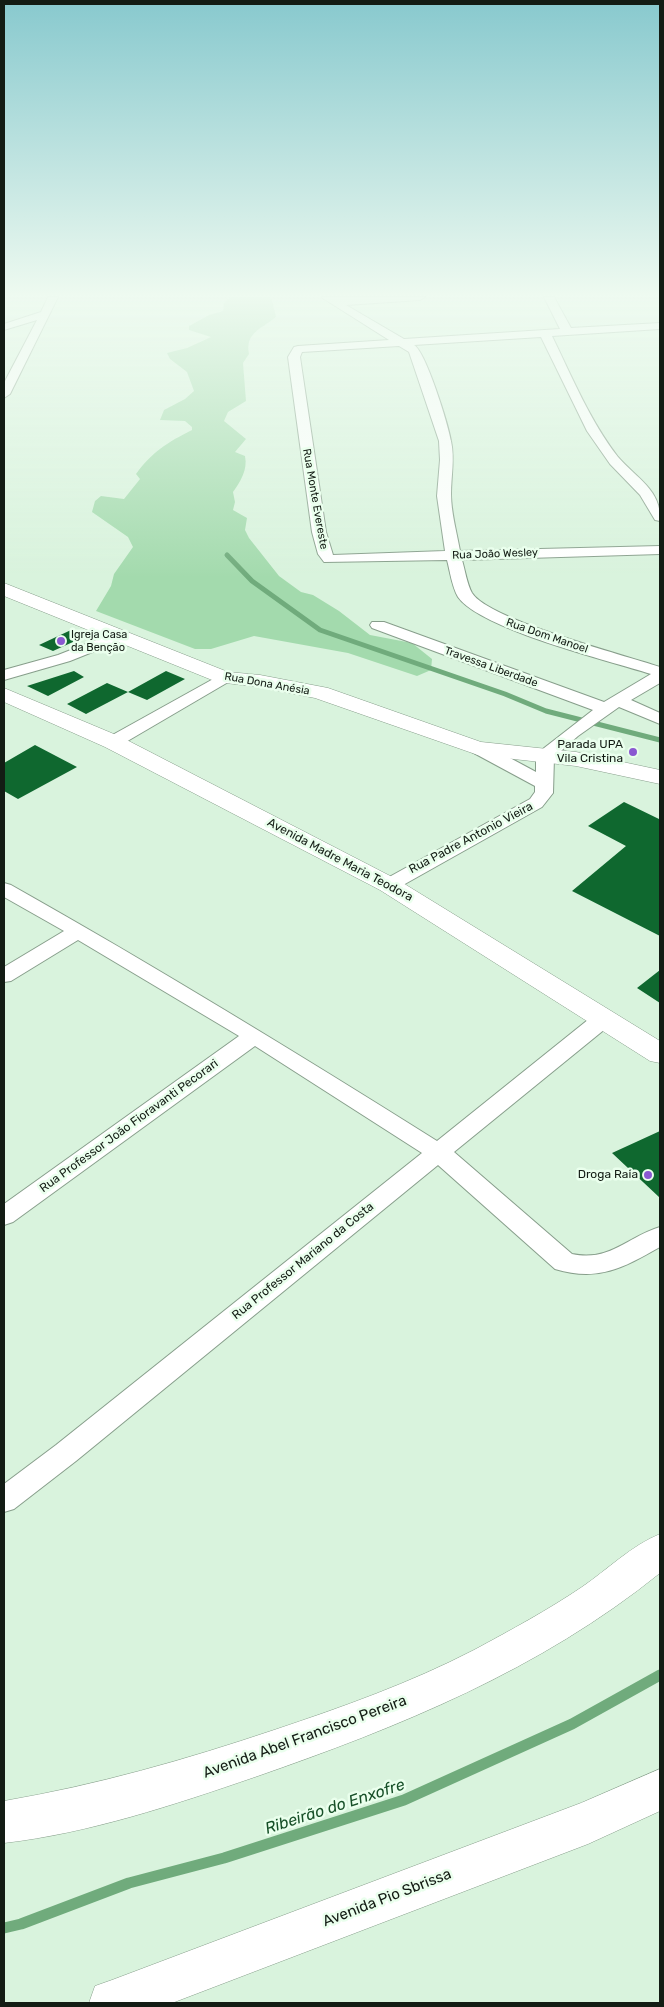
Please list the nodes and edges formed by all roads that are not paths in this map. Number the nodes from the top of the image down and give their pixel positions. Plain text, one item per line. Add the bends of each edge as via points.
1 (297, 391) edge
2 (429, 391) edge
3 (574, 391) edge
4 (660, 517) edge
5 (660, 550) edge
6 (453, 556) junction
7 (329, 559) joint
8 (4, 589) edge
9 (378, 625) dead end
10 (119, 636) junction
11 (660, 674) edge
12 (4, 675) edge
13 (224, 678) junction
14 (4, 694) edge
15 (606, 708) junction
16 (660, 719) edge
17 (112, 742) junction
18 (478, 748) junction
19 (545, 756) junction
20 (660, 777) edge
21 (543, 783) junction
22 (389, 884) junction
23 (4, 889) edge
24 (78, 931) junction
25 (4, 976) edge
26 (602, 1020) junction
27 (254, 1036) junction
28 (660, 1054) edge
29 (438, 1152) junction
30 (4, 1216) edge
31 (660, 1236) edge
32 (4, 1500) edge
33 (660, 1551) edge
34 (660, 1790) edge
35 (4, 1822) edge
36 (112, 2003) edge

1 - 7 street, Rua Monte Evereste via 320,532
2 - 6 street, Rua Dom Manoel via 445,441 444,496
3 - 4 street via 594,431 615,461 646,493
5 - 6 street, Rua João Wesley
6 - 7 street, Rua João Wesley
6 - 11 street, Rua Dom Manoel via 465,596 481,609 506,623
8 - 10 street, Rua Dona Anésia
9 - 15 street, Travessa Liberdade
10 - 12 street via 64,658
10 - 13 street, Rua Dona Anésia
11 - 15 street
13 - 17 street
13 - 18 street, Rua Dona Anésia via 260,681 320,693
14 - 17 street, Avenida Madre Maria Teodora
15 - 16 street, Travessa Liberdade
15 - 19 street via 571,731
17 - 22 street, Avenida Madre Maria Teodora
18 - 19 street, Rua Dona Anésia
18 - 21 street, Rua Dona Anésia
19 - 20 street, Rua Dona Anésia via 576,758
19 - 21 street, Rua Padre Antonio Vieira
21 - 22 street, Rua Padre Antonio Vieira via 544,793 536,804
22 - 26 street, Avenida Madre Maria Teodora
23 - 24 street
24 - 25 street
24 - 27 street
26 - 28 street, Avenida Madre Maria Teodora
26 - 29 street, Rua Professor Mariano da Costa
27 - 29 street
27 - 30 street, Rua Professor João Fioravanti Pecorari
29 - 31 street via 564,1262 597,1267
29 - 32 street, Rua Professor Mariano da Costa
33 - 35 street, Avenida Abel Francisco Pereira via 624,1581 498,1659 373,1715 170,1786 44,1817
34 - 36 street, Avenida Pio Sbrissa via 588,1822

